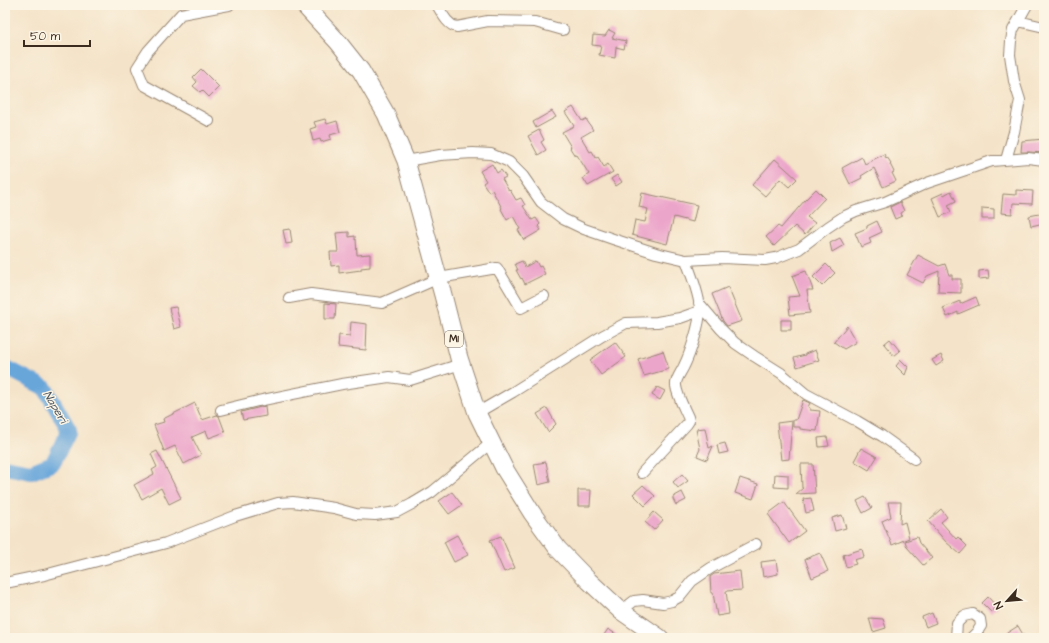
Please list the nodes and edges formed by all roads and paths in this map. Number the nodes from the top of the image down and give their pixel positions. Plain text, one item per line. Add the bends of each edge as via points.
1 (229, 5) edge
2 (304, 5) edge
3 (437, 5) edge
4 (1027, 5) edge
5 (1018, 21) junction
6 (1044, 27) edge
7 (563, 30) dead end
8 (209, 121) dead end
9 (1006, 160) junction
10 (1044, 160) edge
11 (406, 162) junction
12 (686, 260) junction
13 (438, 278) junction
14 (544, 296) dead end
15 (289, 298) dead end
16 (699, 307) junction
17 (461, 364) junction
18 (221, 410) dead end
19 (477, 413) junction
20 (492, 442) junction
21 (914, 459) dead end
22 (642, 473) dead end
23 (756, 544) dead end
24 (5, 583) edge
25 (621, 611) junction
26 (660, 638) edge
27 (956, 638) edge
28 (972, 638) edge

1 - 8 street via 181,14 148,50 137,68 144,85
2 - 11 highway, M1 via 361,71 386,114
3 - 7 street via 449,23 457,27 488,21 535,22
4 - 5 street
5 - 6 street
5 - 9 street via 1013,30 1010,55 1020,100
9 - 10 street
9 - 12 street via 992,161 966,169 856,211 828,227 799,249 776,258
11 - 12 street via 440,155 491,154 509,162 523,176 541,202 563,219 613,239
11 - 13 highway, M1
12 - 16 street
13 - 14 street via 497,268 521,308
13 - 15 street via 382,303 311,294
13 - 17 highway, M1
16 - 19 street via 680,318 626,323
16 - 21 street via 735,343 781,373 806,394 882,436
16 - 22 street via 696,331 684,367 676,380 677,392 689,421
17 - 18 street via 410,380 389,377 342,384
17 - 19 highway, M1
19 - 20 highway, M1
20 - 24 street via 432,492 397,512 356,514 293,502 278,503 235,516 166,543
20 - 25 highway, M1 via 504,468 558,549
23 - 25 street via 711,568 692,581 679,597 672,601 634,601
25 - 26 highway, M1
27 - 28 street via 957,623 964,616 973,614 980,619 981,626

